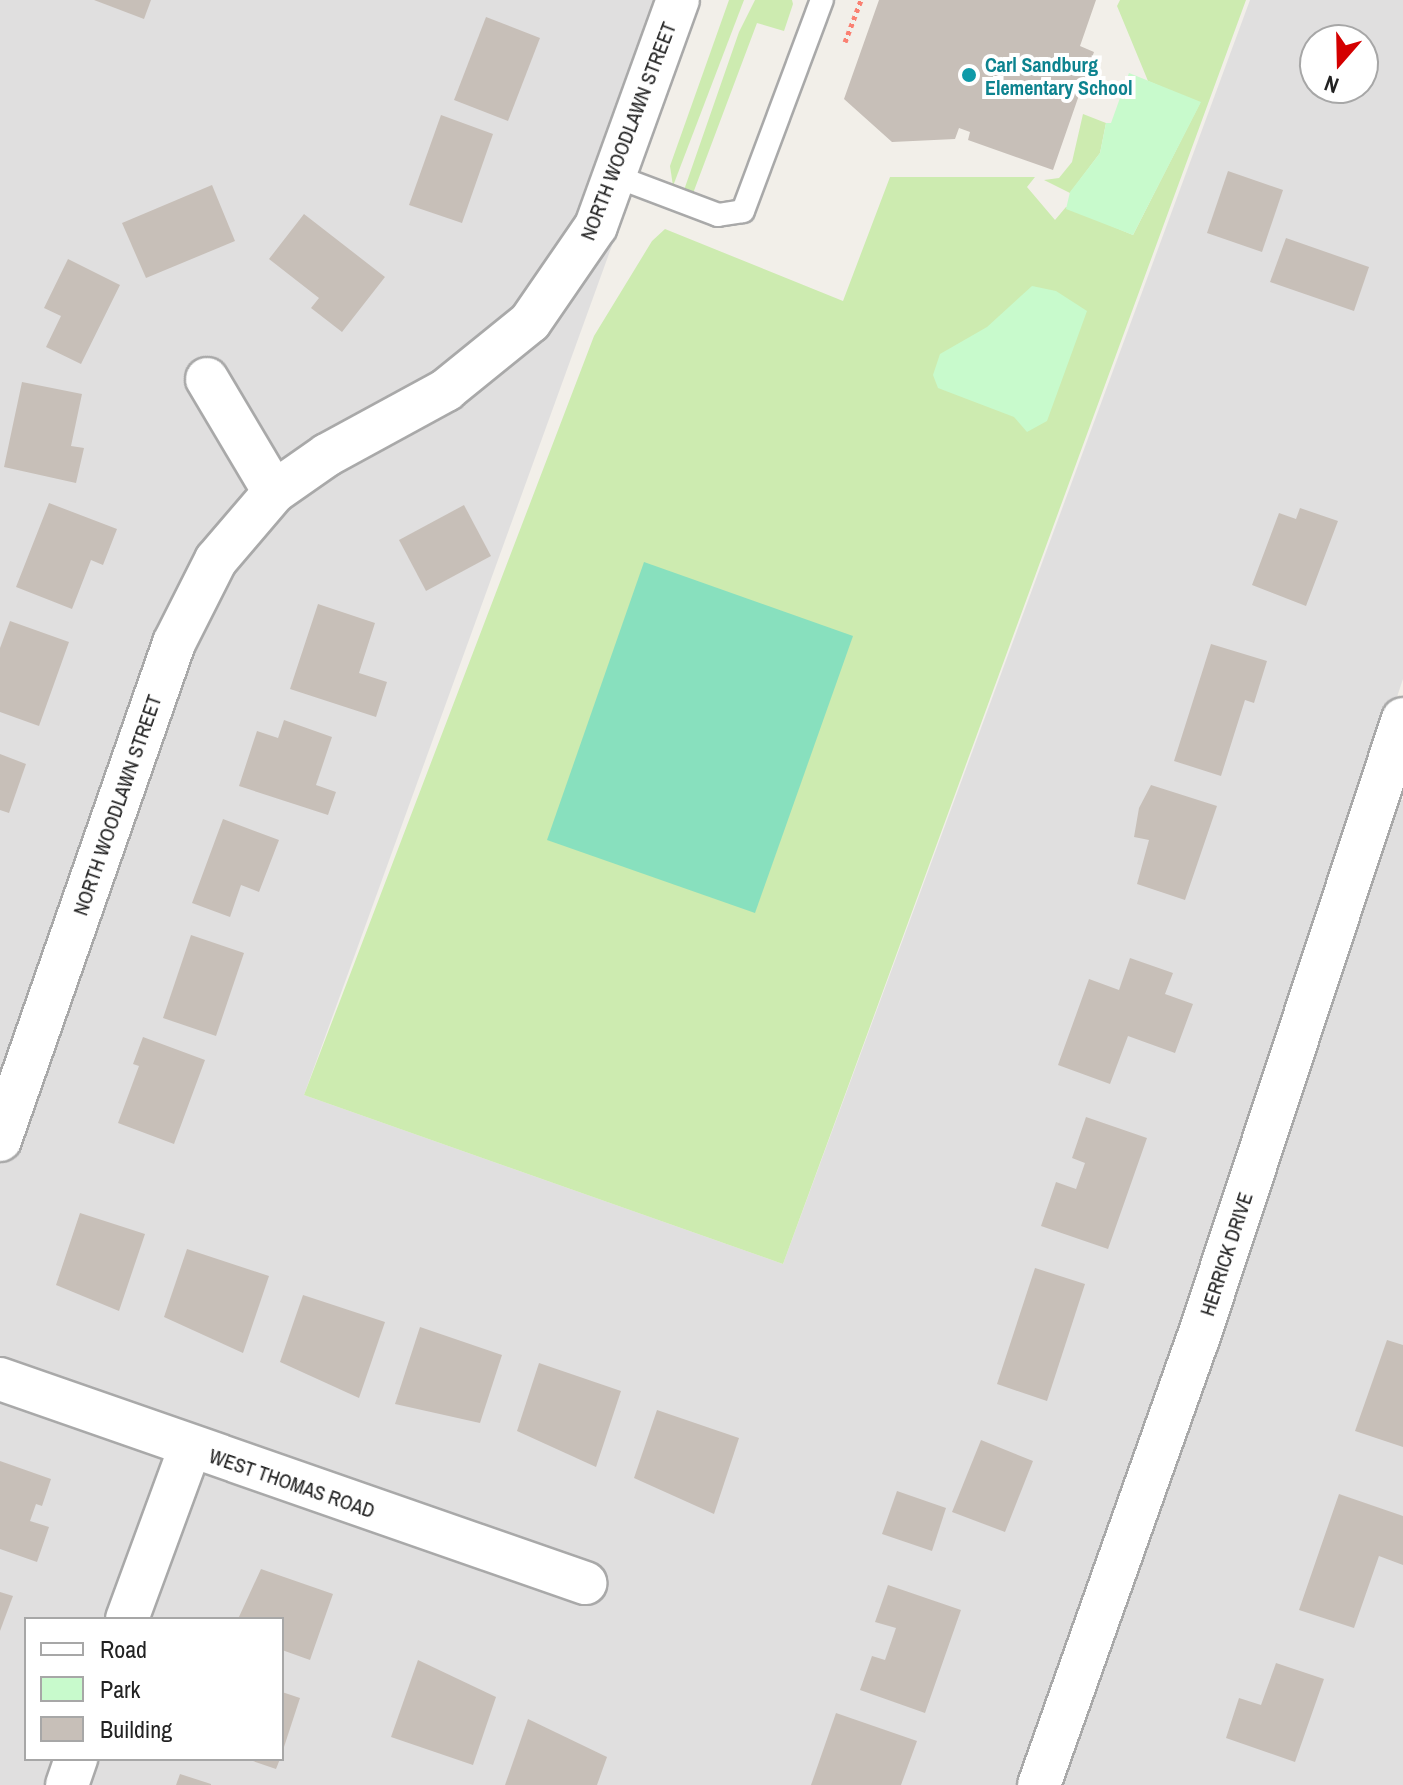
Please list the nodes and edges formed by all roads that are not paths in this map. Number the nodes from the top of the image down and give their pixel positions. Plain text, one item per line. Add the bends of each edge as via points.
1 (678, 0) edge
2 (822, 0) edge
3 (615, 176) junction
4 (207, 379) dead end
5 (274, 492) junction
6 (1403, 719) edge
7 (1392, 786) edge
8 (0, 1140) edge
9 (0, 1379) edge
10 (190, 1448) junction
11 (585, 1583) dead end
12 (128, 1617) edge
13 (75, 1761) edge
14 (67, 1785) edge
15 (1039, 1785) edge

1 - 3 street, NORTH WOODLAWN STREET
2 - 3 lane via 743,211 718,215
3 - 5 street, NORTH WOODLAWN STREET via 577,261 530,322 446,390 327,455
4 - 5 street
5 - 8 street, NORTH WOODLAWN STREET via 216,560 174,643
6 - 7 street, HERRICK DRIVE
7 - 15 street, HERRICK DRIVE
9 - 10 street, WEST THOMAS ROAD
10 - 11 street, WEST THOMAS ROAD
10 - 12 street
13 - 14 street

